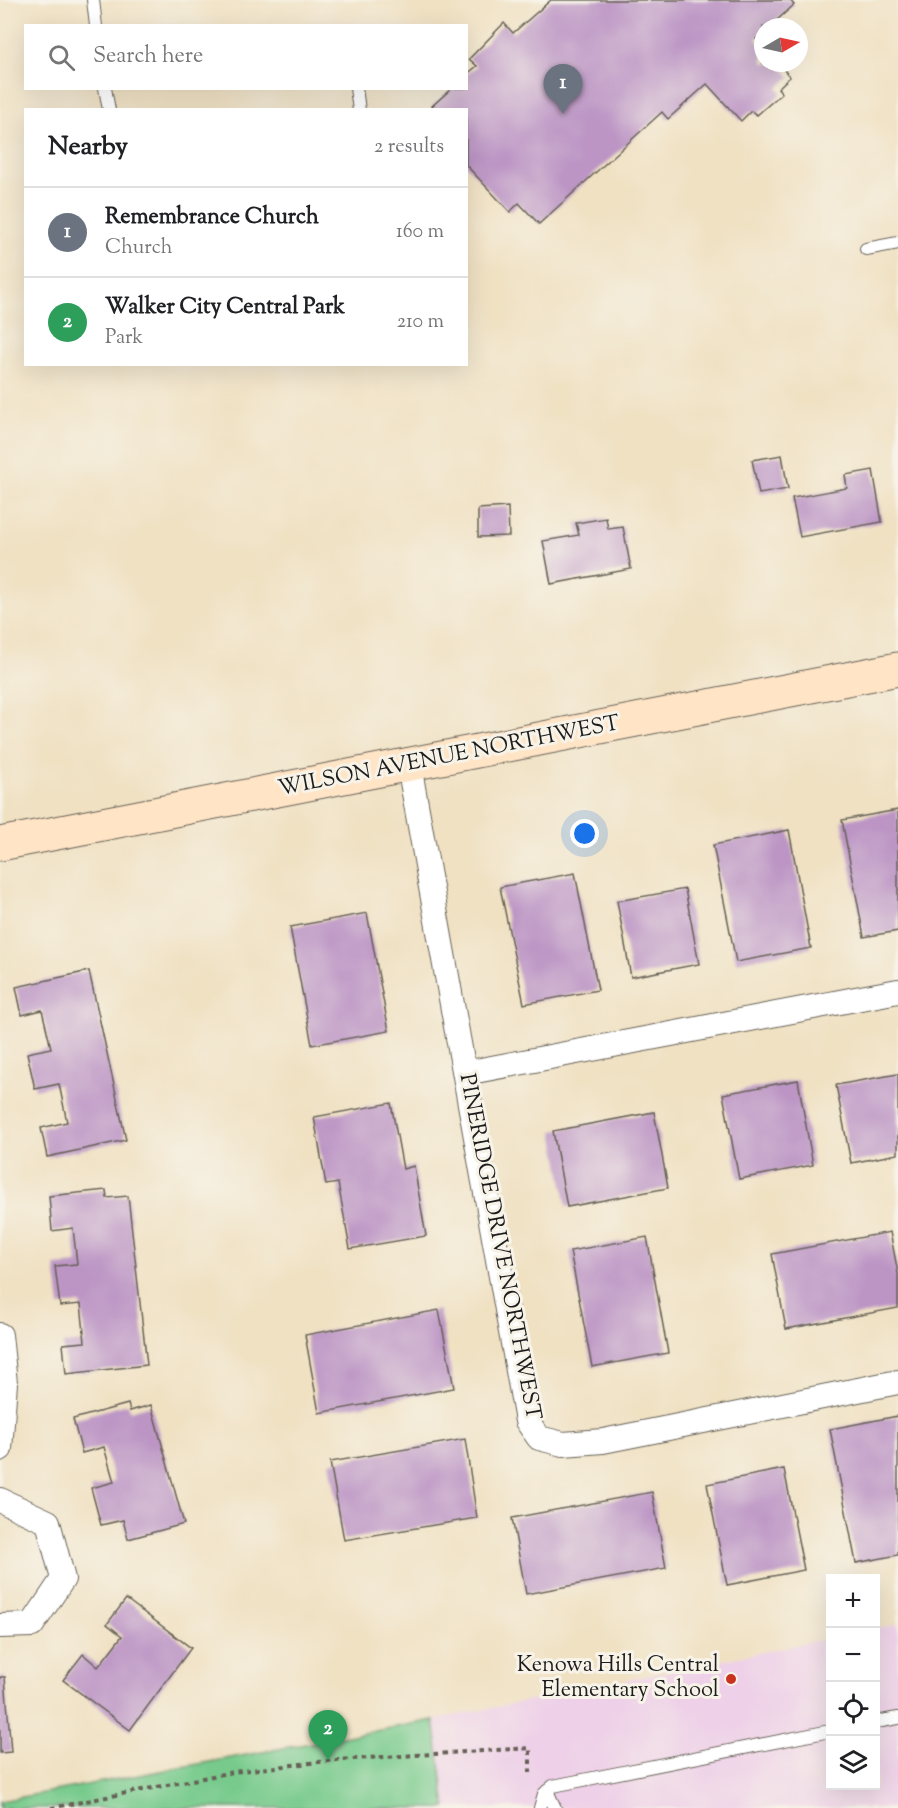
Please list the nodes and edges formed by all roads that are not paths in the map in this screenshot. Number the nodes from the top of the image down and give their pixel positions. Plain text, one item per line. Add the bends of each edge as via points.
1 (93, 0) edge
2 (96, 24) edge
3 (105, 90) edge
4 (356, 90) edge
5 (108, 108) edge
6 (359, 108) edge
7 (898, 243) edge
8 (866, 249) dead end
9 (898, 669) edge
10 (409, 765) junction
11 (0, 844) edge
12 (898, 992) edge
13 (465, 1073) junction
14 (0, 1335) edge
15 (898, 1382) edge
16 (0, 1449) edge
17 (0, 1500) edge
18 (0, 1626) edge
19 (898, 1718) edge
20 (880, 1721) edge
21 (826, 1732) edge
22 (547, 1791) junction
23 (540, 1808) edge
24 (555, 1808) edge

1 - 2 lane
3 - 5 lane
4 - 6 lane
7 - 8 lane
9 - 10 main road, WILSON AVENUE NORTHWEST
10 - 11 main road, WILSON AVENUE NORTHWEST
10 - 13 street, PINERIDGE DRIVE NORTHWEST
12 - 13 street
13 - 15 street, PINERIDGE DRIVE NORTHWEST via 527,1421 539,1438 563,1444 603,1441
14 - 16 street via 5,1383
17 - 18 street via 48,1522 63,1579 32,1624
19 - 20 lane
21 - 22 lane via 553,1786
22 - 23 lane
22 - 24 lane

